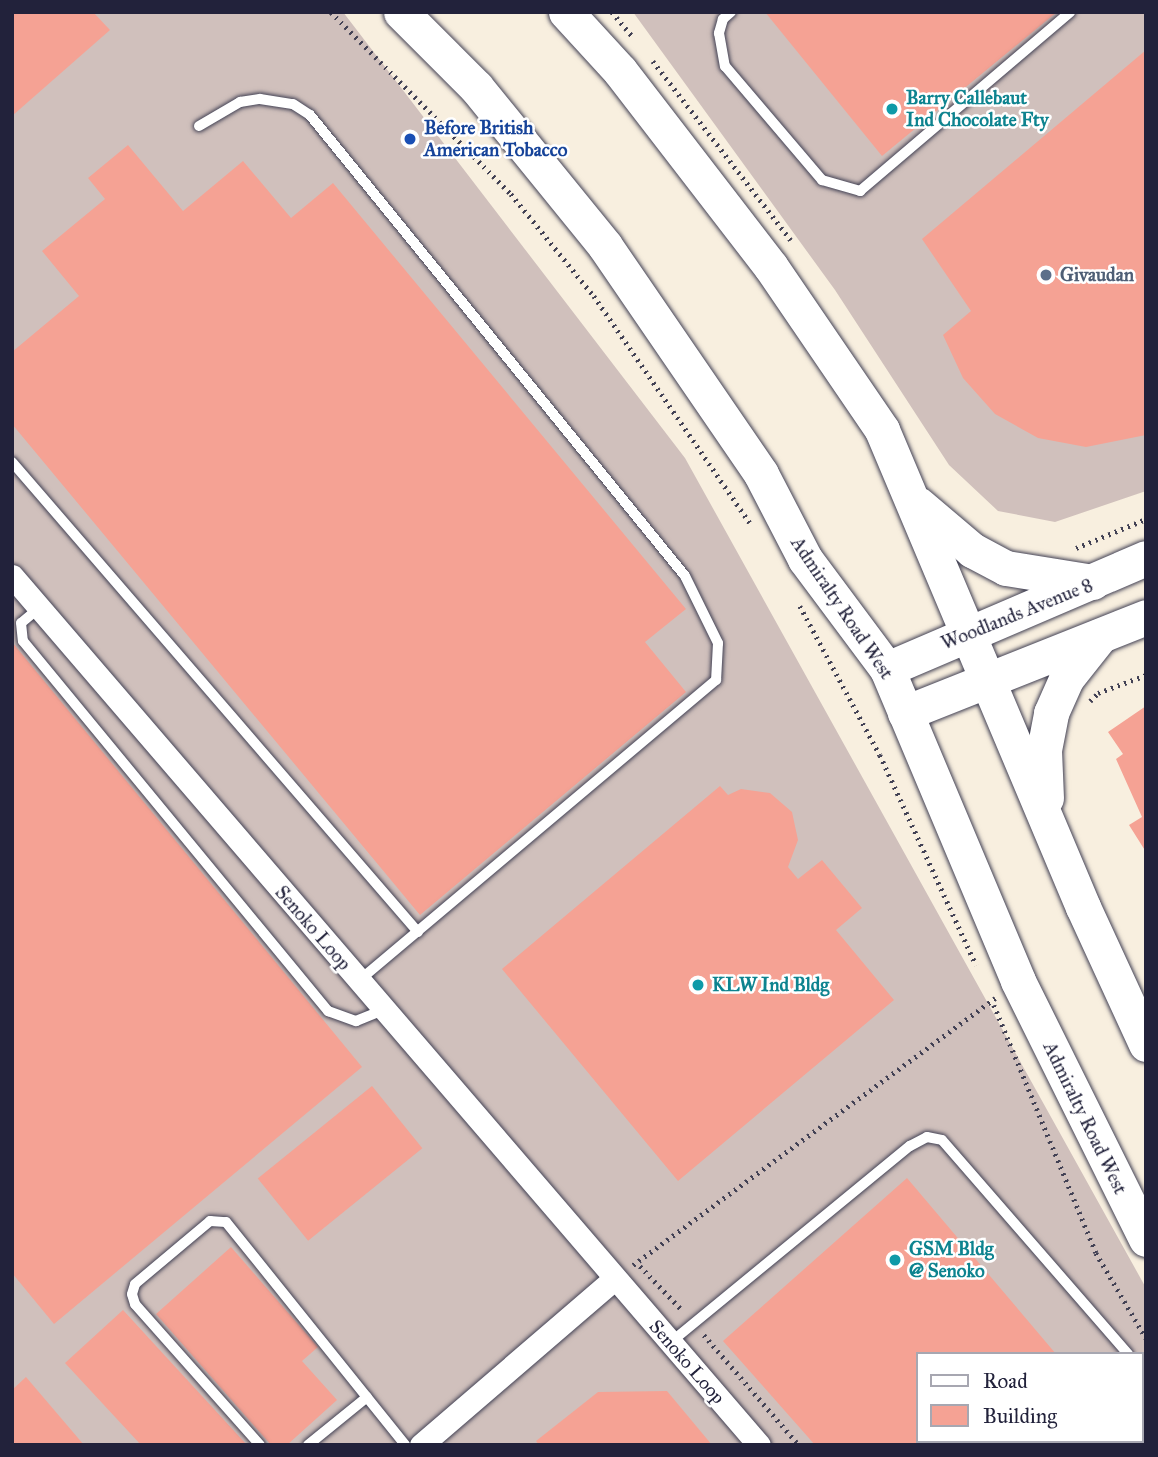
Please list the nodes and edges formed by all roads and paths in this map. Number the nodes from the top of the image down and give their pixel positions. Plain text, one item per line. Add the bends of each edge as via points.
1 (331, 12) edge
2 (401, 12) edge
3 (566, 12) edge
4 (612, 12) edge
5 (731, 12) edge
6 (1070, 12) edge
7 (636, 41) dead end
8 (644, 51) dead end
9 (199, 126) dead end
10 (796, 248) dead end
11 (12, 462) edge
12 (914, 500) junction
13 (1146, 519) edge
14 (754, 529) dead end
15 (1066, 552) dead end
16 (1146, 558) edge
17 (12, 576) edge
18 (1097, 582) junction
19 (796, 599) dead end
20 (39, 608) junction
21 (1146, 617) edge
22 (1102, 633) junction
23 (967, 634) junction
24 (887, 669) junction
25 (1146, 675) edge
26 (986, 679) junction
27 (1083, 709) dead end
28 (905, 713) junction
29 (1047, 822) junction
30 (418, 932) junction
31 (981, 976) dead end
32 (359, 981) junction
33 (999, 990) junction
34 (383, 1010) junction
35 (1146, 1044) edge
36 (1146, 1239) edge
37 (637, 1263) junction
38 (614, 1279) junction
39 (694, 1323) junction
40 (1146, 1338) edge
41 (671, 1342) junction
42 (1126, 1352) edge
43 (367, 1396) junction
44 (260, 1445) edge
45 (308, 1445) edge
46 (405, 1445) edge
47 (421, 1445) edge
48 (759, 1445) edge
49 (799, 1445) edge

1 - 14 path via 512,194 601,307
2 - 24 main road, Admiralty Road West via 476,87 605,246 761,474 805,559
3 - 12 main road via 620,71 771,267 882,430
4 - 7 path
5 - 6 lane via 719,33 725,66 822,180 860,191
8 - 10 path
9 - 30 lane via 240,102 260,99 293,104 310,116 685,576 718,643 716,680
11 - 30 lane
12 - 18 main road via 972,550 1006,568
12 - 23 main road
13 - 15 path
16 - 18 main road, Woodlands Avenue 8
17 - 20 street, Senoko Loop
18 - 23 main road, Woodlands Avenue 8
19 - 31 path via 880,755
20 - 32 street, Senoko Loop
20 - 34 lane via 21,624 23,641 328,1011 356,1021
21 - 22 main road
22 - 26 main road
22 - 29 main road via 1066,679 1051,713 1044,750
23 - 24 main road, Woodlands Avenue 8
23 - 26 main road
24 - 28 main road, Admiralty Road West
25 - 27 path via 1098,693
26 - 28 main road
26 - 29 main road
28 - 33 main road, Admiralty Road West
29 - 35 main road
30 - 32 lane
32 - 34 street, Senoko Loop
33 - 36 main road, Admiralty Road West
33 - 37 path
33 - 40 path via 1096,1253
34 - 38 street, Senoko Loop
37 - 38 path
37 - 39 path
38 - 41 street, Senoko Loop
38 - 47 street
39 - 41 lane
39 - 42 lane via 910,1146 927,1137 942,1140
39 - 49 path
41 - 48 street, Senoko Loop
43 - 44 lane via 226,1222 210,1221 135,1283 132,1294 135,1304
43 - 45 lane
43 - 46 lane

